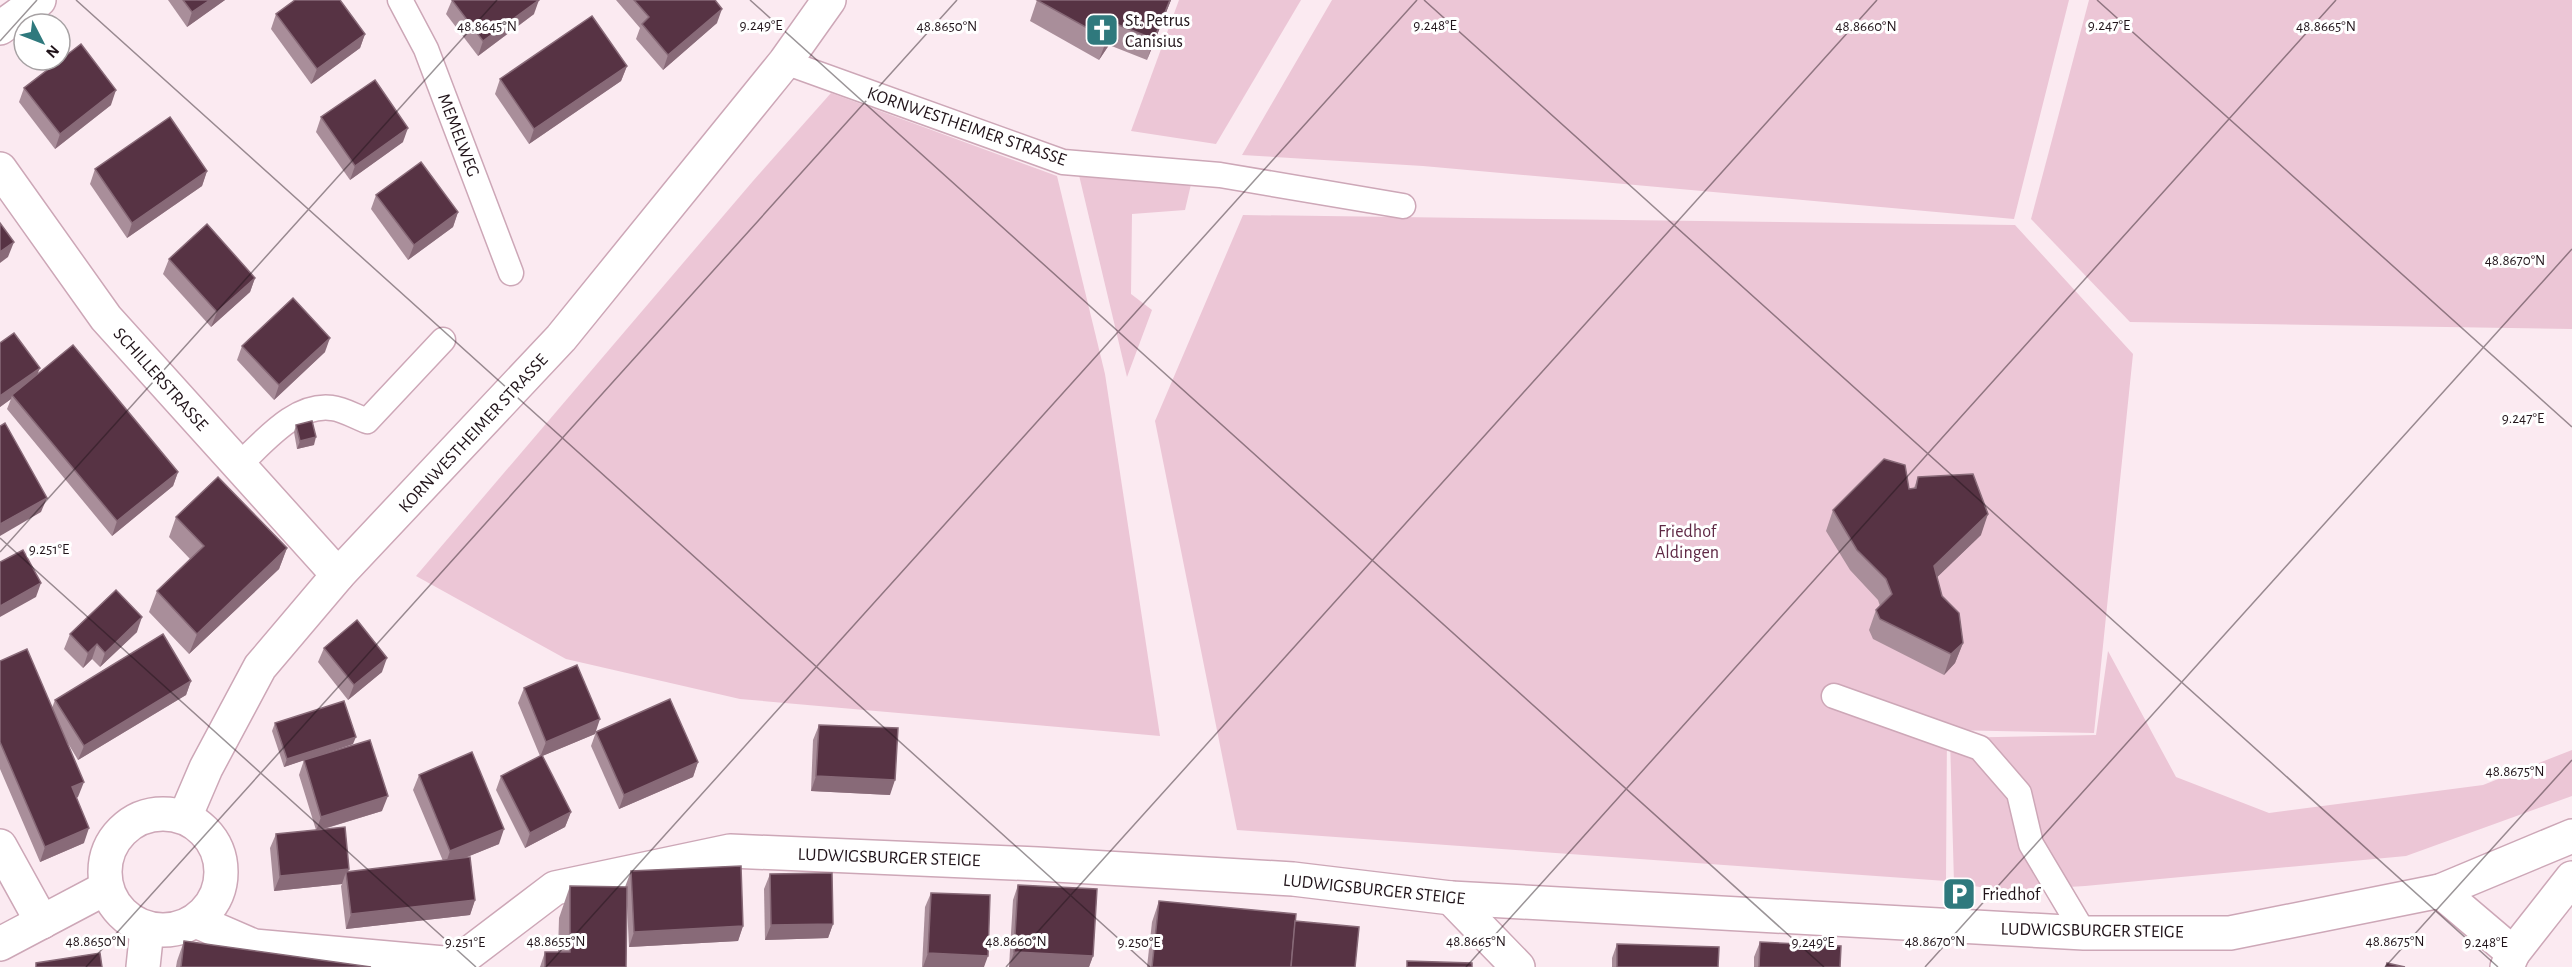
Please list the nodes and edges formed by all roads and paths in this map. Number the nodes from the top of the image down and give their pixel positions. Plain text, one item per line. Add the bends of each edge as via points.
1 (39, 0) edge
2 (399, 0) edge
3 (829, 0) edge
4 (0, 28) edge
5 (785, 62) junction
6 (0, 169) edge
7 (1403, 206) dead end
8 (512, 273) dead end
9 (443, 340) dead end
10 (239, 465) junction
11 (338, 575) junction
12 (1834, 696) dead end
13 (185, 817) junction
14 (2572, 836) edge
15 (0, 846) edge
16 (2572, 878) edge
17 (106, 888) junction
18 (2440, 891) junction
19 (1451, 898) junction
20 (196, 921) junction
21 (42, 922) junction
22 (147, 929) junction
23 (2084, 933) junction
24 (0, 944) edge
25 (2510, 960) edge
26 (455, 966) edge
27 (143, 967) edge
28 (1518, 967) edge

1 - 4 street
2 - 8 lane, MEMELWEG via 426,49
3 - 5 street, KORNWESTHEIMER STRASSE
5 - 7 lane, KORNWESTHEIMER STRASSE via 1063,162 1221,175
5 - 11 street, KORNWESTHEIMER STRASSE via 561,339
6 - 10 street, SCHILLERSTRASSE via 106,318
9 - 10 lane via 368,421 332,408 305,410
10 - 11 street, SCHILLERSTRASSE
11 - 13 street, KORNWESTHEIMER STRASSE via 261,667 206,768
12 - 23 lane via 1980,748 2019,794 2031,844
13 - 17 street via 159,813 134,820 114,838 105,862
13 - 20 street via 206,831 219,853 221,878 213,903
14 - 18 street, LUDWIGSBURGER STEIGE
15 - 21 street
16 - 25 street
17 - 21 street
17 - 22 street via 115,906 129,920
18 - 23 street, LUDWIGSBURGER STEIGE via 2230,933
18 - 25 street
19 - 23 street, LUDWIGSBURGER STEIGE
19 - 26 street, LUDWIGSBURGER STEIGE via 1293,879 730,851 555,888
19 - 28 street
20 - 22 street via 173,930
20 - 26 street, LUDWIGSBURGER STEIGE via 254,946
21 - 24 street
22 - 27 street

